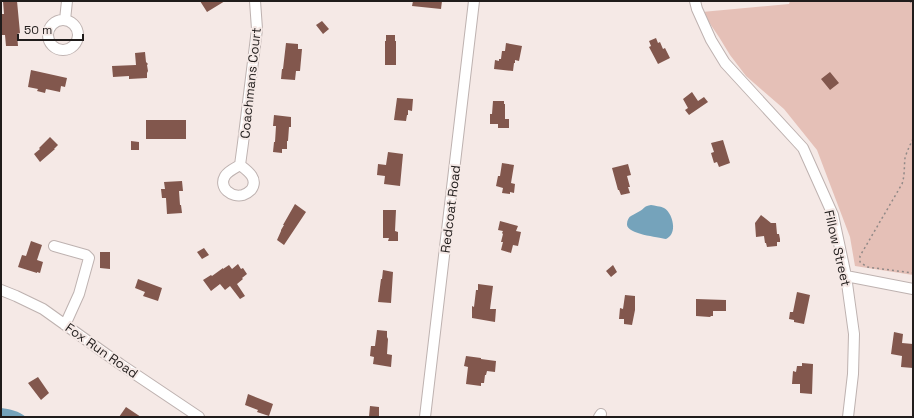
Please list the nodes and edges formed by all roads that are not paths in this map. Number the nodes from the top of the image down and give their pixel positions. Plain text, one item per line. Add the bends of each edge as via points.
1 (66, 1) edge
2 (255, 1) edge
3 (474, 1) edge
4 (695, 1) edge
5 (64, 20) dead end
6 (240, 165) dead end
7 (54, 246) dead end
8 (846, 276) junction
9 (913, 289) edge
10 (1, 290) edge
11 (65, 325) junction
12 (199, 417) edge
13 (425, 417) edge
14 (848, 417) edge

1 - 5 street
2 - 6 street, Coachmans Court via 256,29
3 - 13 street, Redcoat Road
4 - 8 street, Fillow Street via 711,40 725,63 803,148 833,215
7 - 11 street via 89,258 79,294
8 - 9 street
8 - 14 street, Fillow Street via 854,334
10 - 11 street, Fox Run Road via 43,309
11 - 12 street, Fox Run Road

